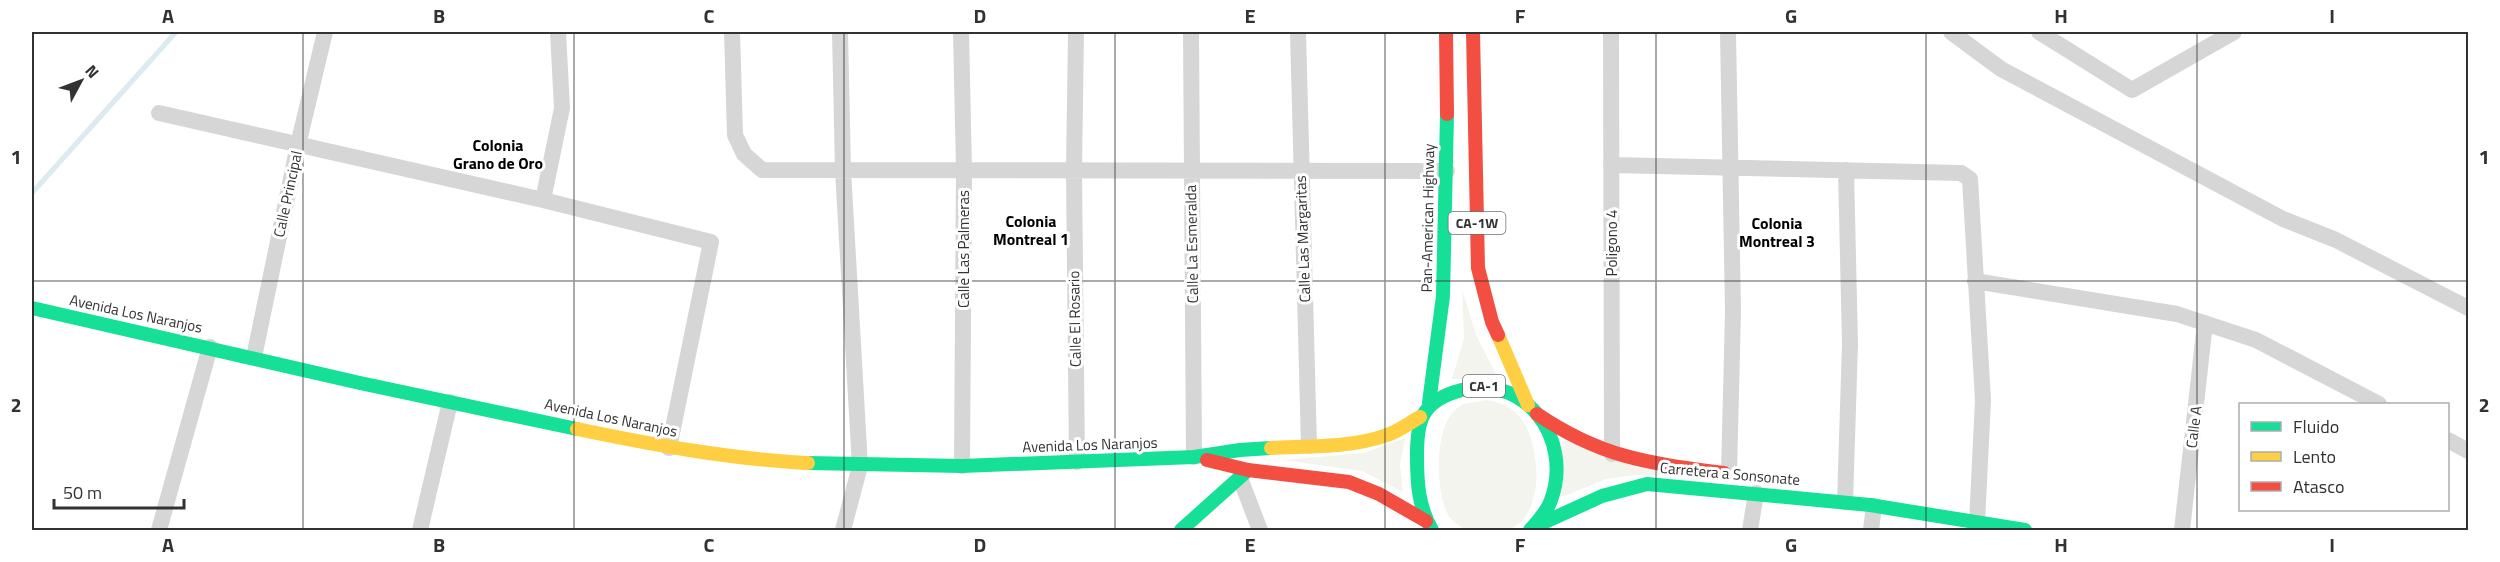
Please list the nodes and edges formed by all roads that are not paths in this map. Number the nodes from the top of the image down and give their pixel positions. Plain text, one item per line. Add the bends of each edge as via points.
1 (325, 32) edge
2 (558, 32) edge
3 (732, 32) edge
4 (840, 32) edge
5 (961, 32) edge
6 (1076, 32) edge
7 (1191, 32) edge
8 (1298, 32) edge
9 (1446, 32) edge
10 (1473, 32) edge
11 (1611, 32) edge
12 (1728, 32) edge
13 (1951, 32) edge
14 (2038, 32) edge
15 (2234, 32) edge
16 (159, 113) dead end
17 (298, 145) junction
18 (1611, 165) junction
19 (1729, 168) junction
20 (843, 170) junction
21 (964, 170) junction
22 (1074, 170) junction
23 (1191, 170) junction
24 (1301, 170) junction
25 (1846, 170) junction
26 (1447, 171) junction
27 (543, 200) junction
28 (1975, 281) junction
29 (32, 308) edge
30 (2469, 308) edge
31 (2205, 323) junction
32 (210, 347) junction
33 (254, 357) junction
34 (450, 402) junction
35 (1429, 403) junction
36 (2375, 403) edge
37 (1532, 409) junction
38 (1420, 417) junction
39 (2449, 441) edge
40 (1309, 446) junction
41 (669, 448) junction
42 (2469, 451) edge
43 (1612, 454) junction
44 (1194, 457) junction
45 (1077, 462) junction
46 (860, 466) junction
47 (962, 466) junction
48 (1244, 474) junction
49 (1744, 480) junction
50 (1845, 502) junction
51 (1874, 506) junction
52 (1977, 523) junction
53 (1429, 526) edge
54 (2000, 528) edge
55 (1531, 529) edge
56 (159, 531) edge
57 (420, 531) edge
58 (843, 531) edge
59 (1180, 531) edge
60 (1260, 531) edge
61 (1749, 531) edge
62 (1871, 531) edge
63 (2025, 531) edge
64 (2182, 531) edge

1 - 17 street, Calle Principal
2 - 27 street via 562,108
3 - 20 street via 735,135 744,154 762,170
4 - 20 street
5 - 21 street, Calle Las Palmeras
6 - 22 street, Calle El Rosario
7 - 23 street, Calle La Esmeralda
8 - 24 street, Calle Las Margaritas
9 - 26 main road, Pan-American Highway / CA-1W
10 - 37 main road, CA-1W via 1478,268 1492,322
11 - 18 street, Poligono 4
12 - 19 street
13 - 30 street via 2012,74 2283,219 2336,240
14 - 15 street via 2132,90
16 - 17 street
17 - 27 street
17 - 33 street, Calle Principal
18 - 19 street
18 - 43 street, Poligono 4
19 - 25 street
19 - 49 street
20 - 21 street
20 - 46 street
21 - 22 street
21 - 47 street, Calle Las Palmeras
22 - 23 street
22 - 45 street, Calle El Rosario
23 - 24 street
23 - 44 street, Calle La Esmeralda
24 - 26 street
24 - 40 street, Calle Las Margaritas
25 - 28 street via 1961,173 1970,179
25 - 50 street via 1850,344
26 - 35 main road, Pan-American Highway / CA-1W via 1440,339
27 - 41 street via 711,242
28 - 31 street via 2178,314
28 - 52 street via 1983,400
29 - 32 main road, Avenida Los Naranjos
31 - 36 street via 2256,340
31 - 64 street, Calle A
32 - 33 main road, Avenida Los Naranjos
32 - 56 street
33 - 34 main road, Avenida Los Naranjos
34 - 41 main road, Avenida Los Naranjos
34 - 57 street
35 - 37 main road, CA-1 via 1449,393 1482,386 1499,388
35 - 38 main road
37 - 43 main road, Carretera a Sonsonate via 1574,438
37 - 55 main road via 1547,430 1557,465 1551,501
38 - 40 main road, Avenida Los Naranjos via 1374,439
38 - 53 main road via 1417,479 1419,502
39 - 42 street
40 - 44 main road, Avenida Los Naranjos
41 - 46 main road, Avenida Los Naranjos via 761,461
43 - 49 main road, Carretera a Sonsonate
44 - 45 main road, Avenida Los Naranjos
44 - 48 main road, Avenida Los Naranjos
45 - 47 main road, Avenida Los Naranjos
46 - 47 main road, Avenida Los Naranjos
46 - 58 street
48 - 53 main road, Avenida Los Naranjos via 1349,482 1379,494
48 - 59 main road
48 - 60 street
49 - 50 main road, Carretera a Sonsonate
49 - 55 main road, Carretera a Sonsonate via 1628,487
49 - 61 street
50 - 51 main road, Carretera a Sonsonate
51 - 52 main road, Carretera a Sonsonate
51 - 62 street
52 - 54 main road, Carretera a Sonsonate
54 - 63 main road, Carretera a Sonsonate

